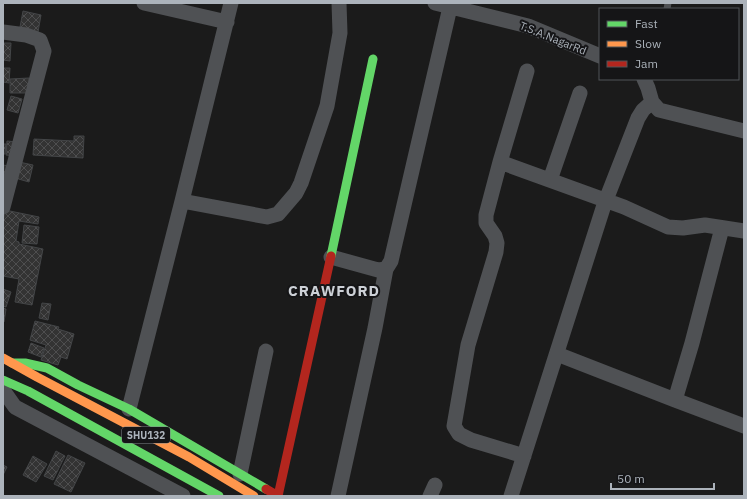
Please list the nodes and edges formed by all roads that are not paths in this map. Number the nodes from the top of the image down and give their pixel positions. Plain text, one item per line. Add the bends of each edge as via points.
1 (144, 3) edge
2 (231, 3) edge
3 (339, 3) edge
4 (435, 3) edge
5 (450, 5) edge
6 (227, 22) junction
7 (3, 32) edge
8 (599, 56) edge
9 (372, 59) dead end
10 (527, 71) dead end
11 (644, 80) edge
12 (580, 93) dead end
13 (652, 107) junction
14 (744, 131) edge
15 (500, 162) junction
16 (550, 180) junction
17 (182, 201) junction
18 (606, 201) junction
19 (3, 207) edge
20 (722, 228) junction
21 (744, 231) edge
22 (331, 257) junction
23 (386, 269) junction
24 (266, 351) dead end
25 (557, 354) junction
26 (3, 358) edge
27 (12, 363) junction
28 (3, 380) edge
29 (3, 390) edge
30 (675, 400) junction
31 (129, 409) junction
32 (744, 426) edge
33 (524, 456) junction
34 (240, 474) junction
35 (182, 496) edge
36 (219, 496) edge
37 (254, 496) edge
38 (338, 496) edge
39 (511, 496) edge

1 - 6 street
2 - 6 street
3 - 17 street via 340,33 327,106 296,193 278,214 267,217
4 - 5 street, T.S.A.NagarRd
5 - 8 street, T.S.A.NagarRd via 528,26
5 - 23 street via 392,261
6 - 17 street
7 - 19 street via 40,40 44,51
9 - 22 street
10 - 15 street
11 - 13 street
12 - 16 street
13 - 14 street
13 - 18 street via 638,118
15 - 16 street
15 - 33 street via 486,215 486,223 497,243 496,252 468,345 454,426 459,434 471,440
16 - 18 street
17 - 31 street
18 - 20 street via 668,227 705,225
18 - 25 street
20 - 21 street
20 - 30 street
22 - 23 street via 378,270
22 - 34 street via 278,496
23 - 38 street
24 - 34 street
25 - 30 street
25 - 33 street
26 - 27 street, SHU132
27 - 31 street via 47,368
27 - 37 street, SHU132 via 189,457
28 - 36 street, SHU132 via 28,391
29 - 35 street via 15,407
30 - 32 street
31 - 34 street
33 - 39 street

